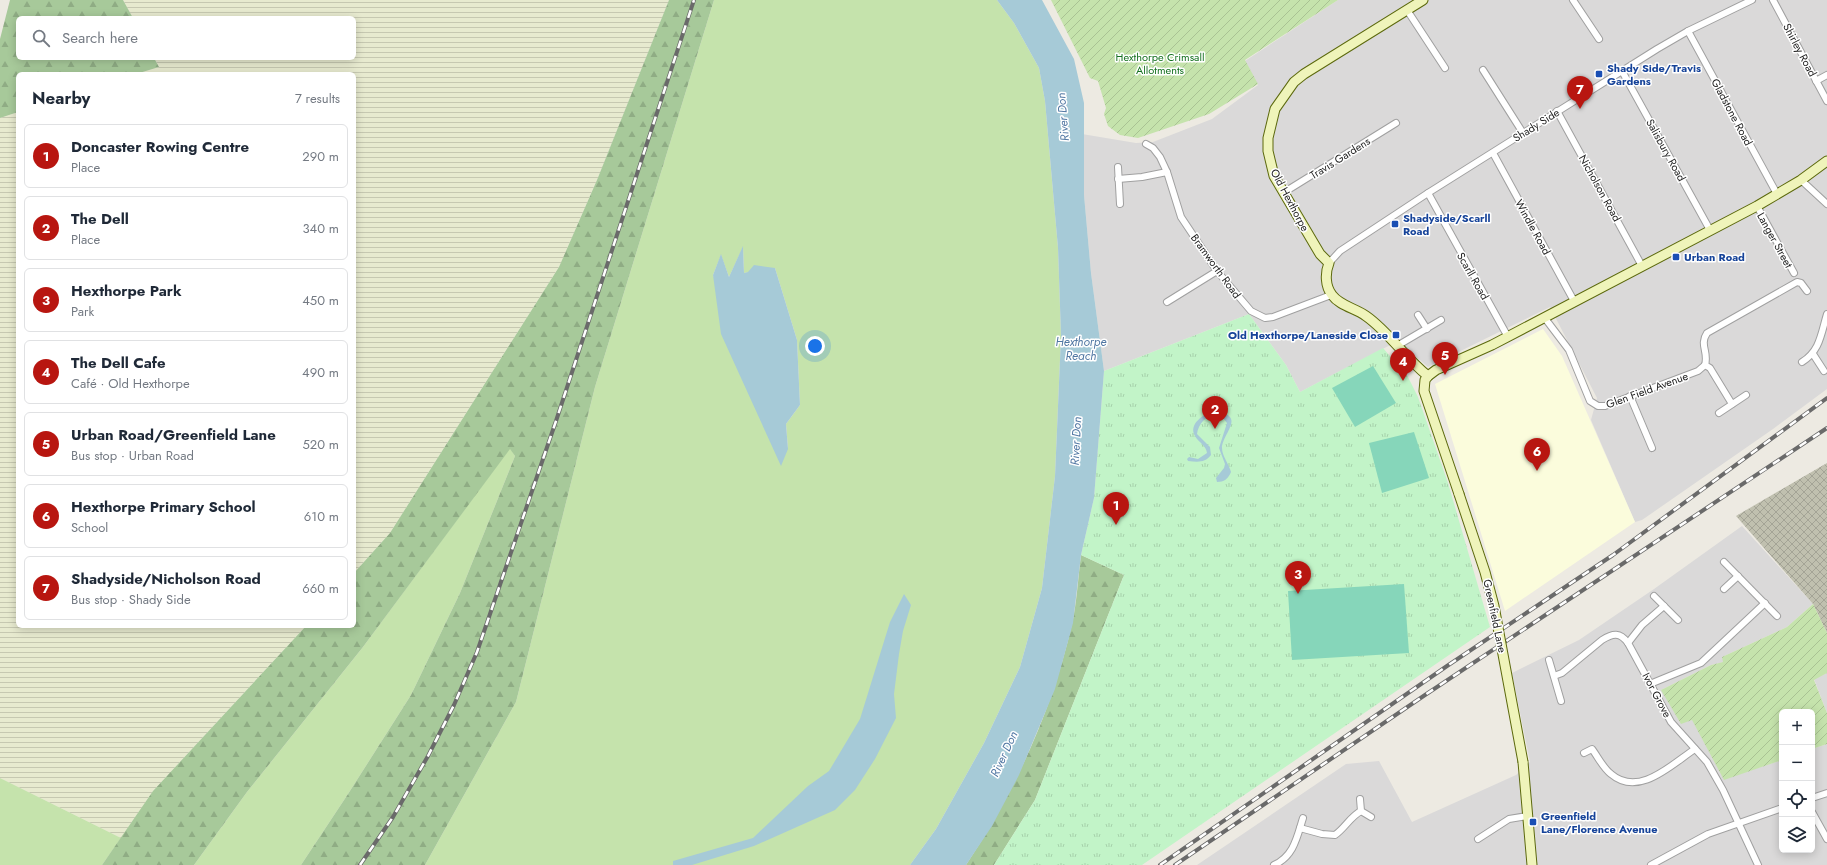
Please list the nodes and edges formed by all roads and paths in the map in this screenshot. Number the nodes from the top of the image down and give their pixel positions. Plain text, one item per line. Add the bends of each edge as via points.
1 (1423, 0) edge
2 (1573, 0) edge
3 (1752, 0) edge
4 (1773, 0) edge
5 (1407, 10) junction
6 (1688, 31) junction
7 (1599, 39) dead end
8 (1445, 68) dead end
9 (1483, 70) dead end
10 (1622, 71) junction
11 (1827, 75) edge
12 (1816, 81) junction
13 (1827, 101) edge
14 (1557, 111) junction
15 (1396, 123) dead end
16 (1523, 133) junction
17 (1146, 144) dead end
18 (1493, 153) junction
19 (1827, 161) edge
20 (1118, 167) dead end
21 (1167, 172) junction
22 (1118, 179) junction
23 (1801, 180) junction
24 (1283, 193) junction
25 (1428, 193) junction
26 (1777, 194) junction
27 (1120, 204) dead end
28 (1827, 204) edge
29 (1757, 206) junction
30 (1710, 230) junction
31 (1329, 263) junction
32 (1642, 266) junction
33 (1217, 271) junction
34 (1794, 273) dead end
35 (1806, 291) dead end
36 (1332, 295) junction
37 (1574, 301) junction
38 (1167, 302) dead end
39 (1827, 314) edge
40 (1418, 315) dead end
41 (1544, 317) junction
42 (1441, 320) dead end
43 (1427, 329) junction
44 (1508, 337) junction
45 (1397, 346) junction
46 (1813, 354) junction
47 (1802, 362) dead end
48 (1705, 365) junction
49 (1824, 371) dead end
50 (1428, 376) junction
51 (1746, 395) dead end
52 (1630, 396) junction
53 (1732, 404) junction
54 (1719, 413) dead end
55 (1652, 448) dead end
56 (1724, 562) dead end
57 (1738, 576) junction
58 (1724, 589) dead end
59 (1654, 596) dead end
60 (1765, 603) junction
61 (1664, 606) junction
62 (1777, 616) dead end
63 (1678, 620) dead end
64 (1628, 643) junction
65 (1549, 660) dead end
66 (1554, 676) junction
67 (1650, 684) junction
68 (1561, 701) dead end
69 (1695, 749) junction
70 (1584, 753) dead end
71 (1827, 793) edge
72 (1815, 797) edge
73 (1360, 799) dead end
74 (1779, 809) edge
75 (1361, 811) junction
76 (1527, 816) junction
77 (1371, 817) dead end
78 (1815, 817) edge
79 (1303, 818) dead end
80 (1737, 823) junction
81 (1300, 828) junction
82 (1478, 839) dead end
83 (1827, 839) edge
84 (1654, 864) edge
85 (1274, 865) edge
86 (1532, 865) edge
87 (1758, 865) edge

1 - 5 street, Old Hexthorpe
2 - 7 street
3 - 6 street, Shady Side
4 - 12 street, Shirley Road
5 - 8 street
5 - 24 street, Old Hexthorpe via 1304,74 1285,94 1275,109 1268,138 1270,164
6 - 10 street, Shady Side
6 - 26 street, Gladstone Road
9 - 16 street
10 - 14 street, Shady Side
10 - 30 street, Salisbury Road
11 - 12 street
12 - 13 street, Shirley Road
14 - 16 street, Shady Side
14 - 32 street, Nicholson Road
15 - 24 street, Travis Gardens
16 - 18 street, Shady Side
17 - 21 street, Bramworth Road via 1156,150
18 - 25 street, Shady Side
18 - 37 street, Windle Road
19 - 23 street
20 - 22 street
21 - 22 street
21 - 33 street, Bramworth Road via 1181,217
22 - 27 street
23 - 26 street
23 - 28 street
24 - 31 street, Old Hexthorpe via 1320,254
25 - 31 street, Shady Side via 1340,251
25 - 44 street, Scarll Road
26 - 29 street
29 - 30 street
29 - 34 street, Langer Street
30 - 32 street
31 - 36 street via 1326,275
32 - 37 street
33 - 36 street, Bramworth Road via 1251,311 1265,318
33 - 38 street
35 - 48 street via 1798,282 1708,333 1703,342
36 - 45 street via 1342,304 1367,316
37 - 41 street
39 - 46 street
40 - 43 street
41 - 44 street
41 - 52 street, Glen Field Avenue via 1569,350 1593,404 1605,406
42 - 43 street
43 - 45 street
44 - 50 street
45 - 50 street
46 - 47 street
46 - 49 street
48 - 52 street, Glen Field Avenue via 1698,371
48 - 53 street via 1710,368
50 - 76 street, Greenfield Lane, bridge via 1424,391 1494,606 1523,762
51 - 53 street
52 - 55 street
53 - 54 street
56 - 57 street
57 - 58 street
57 - 60 street
59 - 61 street
60 - 62 street
60 - 67 street via 1701,663
61 - 63 street
61 - 64 street via 1642,625
64 - 66 street via 1623,636 1609,636 1562,673
64 - 67 street, Ivor Grove
65 - 66 street
66 - 68 street
67 - 69 street, Ivor Grove via 1671,722
69 - 70 street via 1654,777 1637,782 1623,780 1610,774 1592,749
69 - 80 street, Ivor Grove via 1707,762 1723,790
71 - 72 street
73 - 75 street
74 - 80 street
75 - 77 street
75 - 81 street via 1335,835
76 - 82 street via 1509,819
76 - 86 street, Greenfield Lane
78 - 83 street
79 - 81 street
80 - 84 street via 1708,834
80 - 87 street, Ivor Grove
81 - 85 street via 1292,850

